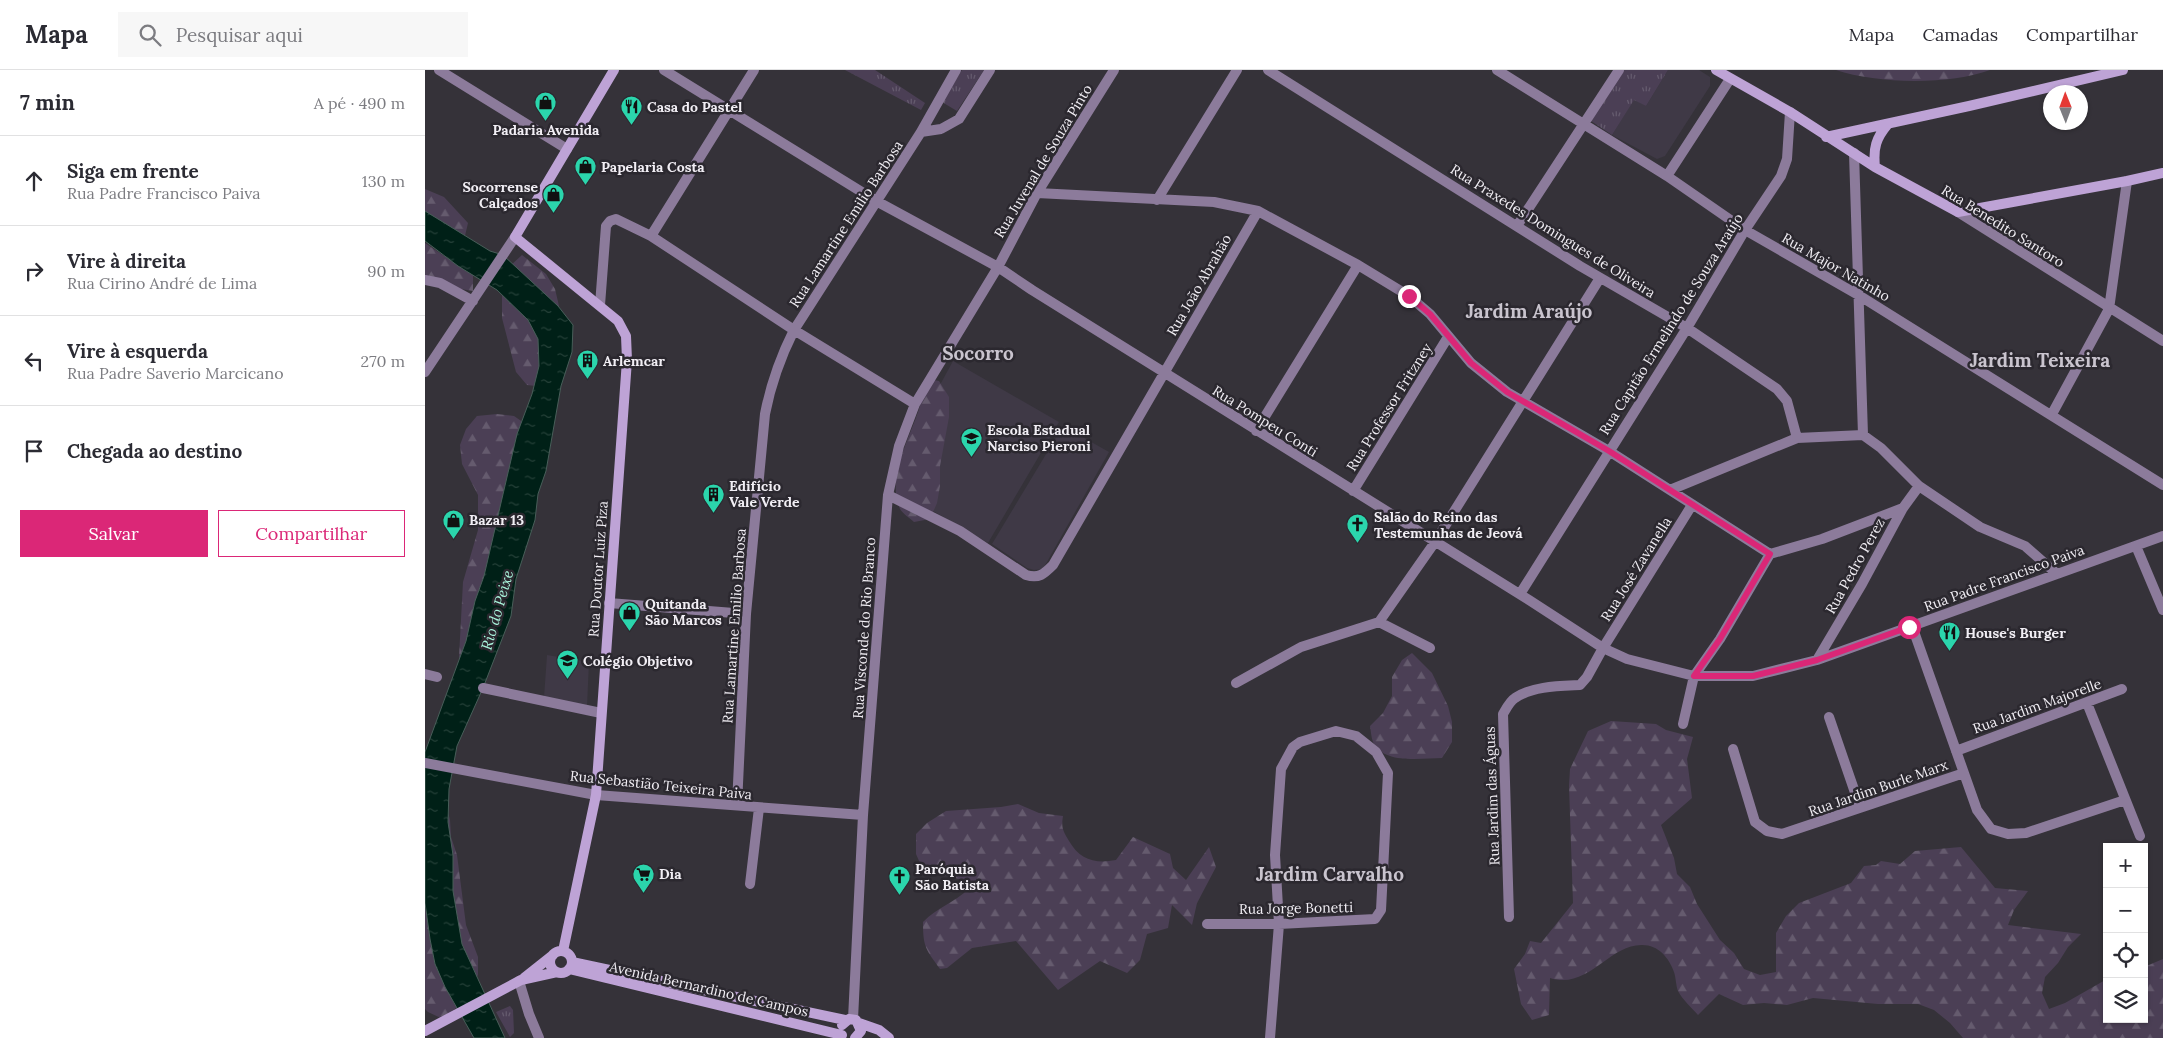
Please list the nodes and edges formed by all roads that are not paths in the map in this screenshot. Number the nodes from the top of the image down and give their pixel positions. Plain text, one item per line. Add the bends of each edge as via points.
1 (439, 70) edge
2 (614, 70) edge
3 (664, 70) edge
4 (754, 70) edge
5 (956, 70) edge
6 (990, 70) edge
7 (1114, 70) edge
8 (1237, 70) edge
9 (1268, 70) edge
10 (1497, 70) edge
11 (1619, 70) edge
12 (1716, 70) edge
13 (2123, 70) edge
14 (1730, 79) junction
15 (729, 111) junction
16 (1790, 112) junction
17 (1888, 124) junction
18 (1584, 125) junction
19 (921, 132) junction
20 (1826, 137) junction
21 (567, 149) junction
22 (1854, 154) junction
23 (1875, 167) junction
24 (2163, 173) edge
25 (1667, 176) junction
26 (2127, 181) junction
27 (1037, 193) junction
28 (1157, 200) junction
29 (878, 202) junction
30 (1257, 211) junction
31 (1958, 212) junction
32 (1517, 226) junction
33 (1745, 230) junction
34 (651, 236) junction
35 (513, 240) junction
36 (1358, 265) junction
37 (998, 267) junction
38 (1600, 278) junction
39 (425, 280) edge
40 (1860, 296) junction
41 (475, 299) junction
42 (600, 305) junction
43 (2109, 309) junction
44 (1687, 328) junction
45 (795, 330) junction
46 (1448, 337) junction
47 (2163, 341) edge
48 (425, 372) edge
49 (1164, 373) junction
50 (1523, 402) junction
51 (915, 404) junction
52 (2052, 414) junction
53 (1256, 432) junction
54 (1863, 435) junction
55 (1797, 438) junction
56 (1609, 451) junction
57 (2163, 485) edge
58 (1919, 486) junction
59 (1670, 490) junction
60 (1353, 492) junction
61 (888, 495) junction
62 (1692, 505) junction
63 (1903, 508) junction
64 (2163, 536) edge
65 (1435, 542) junction
66 (2136, 546) junction
67 (1770, 554) junction
68 (2057, 574) junction
69 (1520, 594) junction
70 (609, 603) junction
71 (2163, 610) edge
72 (746, 614) junction
73 (1379, 622) junction
74 (1912, 626) junction
75 (1430, 648) dead end
76 (1603, 648) junction
77 (1817, 660) junction
78 (425, 674) edge
79 (1694, 676) junction
80 (437, 677) dead end
81 (1236, 683) dead end
82 (483, 688) dead end
83 (2122, 689) dead end
84 (2087, 703) junction
85 (601, 713) junction
86 (1829, 717) dead end
87 (1683, 724) dead end
88 (1733, 749) dead end
89 (1959, 750) junction
90 (425, 763) edge
91 (1964, 773) junction
92 (596, 795) junction
93 (2125, 800) junction
94 (737, 805) junction
95 (1861, 807) junction
96 (759, 808) junction
97 (863, 815) junction
98 (2139, 836) dead end
99 (750, 884) dead end
100 (1509, 917) dead end
101 (1207, 924) dead end
102 (1279, 924) junction
103 (558, 953) junction
104 (570, 966) junction
105 (557, 972) junction
106 (520, 980) junction
107 (852, 1021) junction
108 (425, 1031) edge
109 (852, 1037) edge
110 (539, 1038) edge
111 (889, 1038) edge
112 (1270, 1038) edge

1 - 21 street
2 - 21 street
3 - 15 street, Rua Pompeu Conti
4 - 15 street
5 - 19 street, Rua Lamartine Emilio Barbosa
6 - 19 street via 959,119 941,129
7 - 27 street, Rua Juvenal de Souza Pinto
8 - 28 street
9 - 32 street, Rua Praxedes Domingues de Oliveira
10 - 18 street, Rua Major Natinho
11 - 18 street
12 - 14 street, Rua Benedito Santoro
13 - 17 street
14 - 16 street, Rua Benedito Santoro
14 - 25 street
15 - 29 street, Rua Pompeu Conti
15 - 34 street
16 - 20 street, Rua Benedito Santoro
16 - 33 street, Rua Capitão Ermelindo de Souza Araújo via 1787,159 1781,176
17 - 20 street
17 - 23 street via 1877,137
18 - 25 street, Rua Major Natinho
18 - 32 street
19 - 29 street, Rua Lamartine Emilio Barbosa
20 - 22 street, Rua Benedito Santoro
21 - 35 street
22 - 23 street, Rua Benedito Santoro
22 - 40 street
23 - 31 street, Rua Benedito Santoro
24 - 26 street
25 - 33 street, Rua Major Natinho
26 - 31 street
26 - 43 street
27 - 28 street
27 - 37 street, Rua Juvenal de Souza Pinto
28 - 30 street via 1214,202
29 - 37 street, Rua Pompeu Conti
29 - 45 street, Rua Lamartine Emilio Barbosa
30 - 36 street
30 - 49 street, Rua João Abrahão
31 - 43 street, Rua Benedito Santoro
32 - 38 street, Rua Praxedes Domingues de Oliveira
33 - 40 street, Rua Major Natinho
33 - 44 street, Rua Capitão Ermelindo de Souza Araújo
34 - 42 street via 622,220 610,221 606,226
34 - 45 street
35 - 41 street
35 - 42 street, Rua Doutor Luiz Piza
36 - 46 street via 1409,296 1430,314
36 - 53 street
37 - 49 street, Rua Pompeu Conti
37 - 51 street, Rua Visconde do Rio Branco
38 - 44 street, Rua Praxedes Domingues de Oliveira
38 - 50 street
39 - 41 street via 440,283
40 - 52 street, Rua Major Natinho
40 - 54 street
41 - 48 street
42 - 70 street, Rua Doutor Luiz Piza via 618,321 626,336 627,360
43 - 47 street, Rua Benedito Santoro
43 - 52 street
44 - 55 street, Rua Praxedes Domingues de Oliveira via 1777,389 1787,401
44 - 56 street, Rua Capitão Ermelindo de Souza Araújo
45 - 51 street
45 - 72 street, Rua Lamartine Emilio Barbosa via 779,361 765,414
46 - 50 street via 1471,363
46 - 60 street, Rua Professor Fritzney
49 - 53 street, Rua Pompeu Conti
49 - 61 street, Rua João Abrahão via 1053,565 1043,575 1035,578 1026,575 961,531
50 - 56 street
50 - 65 street
51 - 61 street, Rua Visconde do Rio Branco via 899,446
52 - 57 street, Rua Major Natinho
53 - 60 street, Rua Pompeu Conti
54 - 55 street
54 - 58 street via 1881,448
55 - 59 street
56 - 59 street
56 - 69 street, Rua Capitão Ermelindo de Souza Araújo
58 - 63 street, Rua Pedro Perez
58 - 68 street via 1981,527 2025,546
59 - 62 street
60 - 65 street, Rua Pompeu Conti
61 - 97 street, Rua Visconde do Rio Branco
62 - 67 street
62 - 76 street, Rua José Zavanella
63 - 67 street via 1823,539
63 - 77 street, Rua Pedro Perez
64 - 66 street, Rua Padre Francisco Paiva
65 - 69 street, Rua Pompeu Conti
65 - 73 street
66 - 68 street, Rua Padre Francisco Paiva
66 - 71 street
67 - 79 street via 1720,639
68 - 74 street, Rua Padre Francisco Paiva
69 - 76 street, Rua Padre Francisco Paiva
70 - 72 street
70 - 85 street, Rua Doutor Luiz Piza
72 - 94 street, Rua Lamartine Emilio Barbosa
73 - 75 street
73 - 81 street via 1301,647
74 - 77 street, Rua Padre Francisco Paiva
74 - 89 street, Rua Jardim Burle Marx
76 - 79 street, Rua Padre Francisco Paiva via 1627,659
76 - 100 street, Rua Jardim das Águas via 1580,685 1531,691 1513,699 1503,714
77 - 79 street, Rua Padre Francisco Paiva via 1753,676
78 - 80 street
79 - 87 street
82 - 85 street
83 - 84 street, Rua Jardim Majorelle
84 - 89 street, Rua Jardim Majorelle
84 - 93 street
85 - 92 street, Rua Doutor Luiz Piza
86 - 95 street
88 - 95 street, Rua Jardim Burle Marx via 1755,822 1767,831 1782,834
89 - 91 street, Rua Jardim Burle Marx
90 - 92 street, Rua Sebastião Teixeira Paiva
91 - 93 street via 1977,810 1991,829 2008,834 2026,833
91 - 95 street, Rua Jardim Burle Marx
92 - 94 street, Rua Sebastião Teixeira Paiva
92 - 103 street, Rua Doutor Luiz Piza
93 - 98 street
94 - 96 street, Rua Sebastião Teixeira Paiva
96 - 97 street, Rua Sebastião Teixeira Paiva
96 - 99 street
97 - 107 street, Rua Visconde do Rio Branco
101 - 102 street, Rua Jorge Bonetti
102 - 102 street, Rua Jorge Bonetti via 1369,920 1375,919 1381,910 1388,773 1375,752 1356,736 1336,731 1300,742 1293,747 1281,769 1275,855
102 - 112 street
103 - 104 street via 569,954
103 - 105 street via 550,962
103 - 106 street
104 - 105 street via 565,972
104 - 107 street, Avenida Bernardino de Campos
104 - 109 street, Avenida Bernardino de Campos
105 - 106 street
106 - 108 street
106 - 110 street
107 - 109 street via 861,1031
107 - 109 street via 841,1027
107 - 111 street, Avenida Bernardino de Campos via 879,1030

